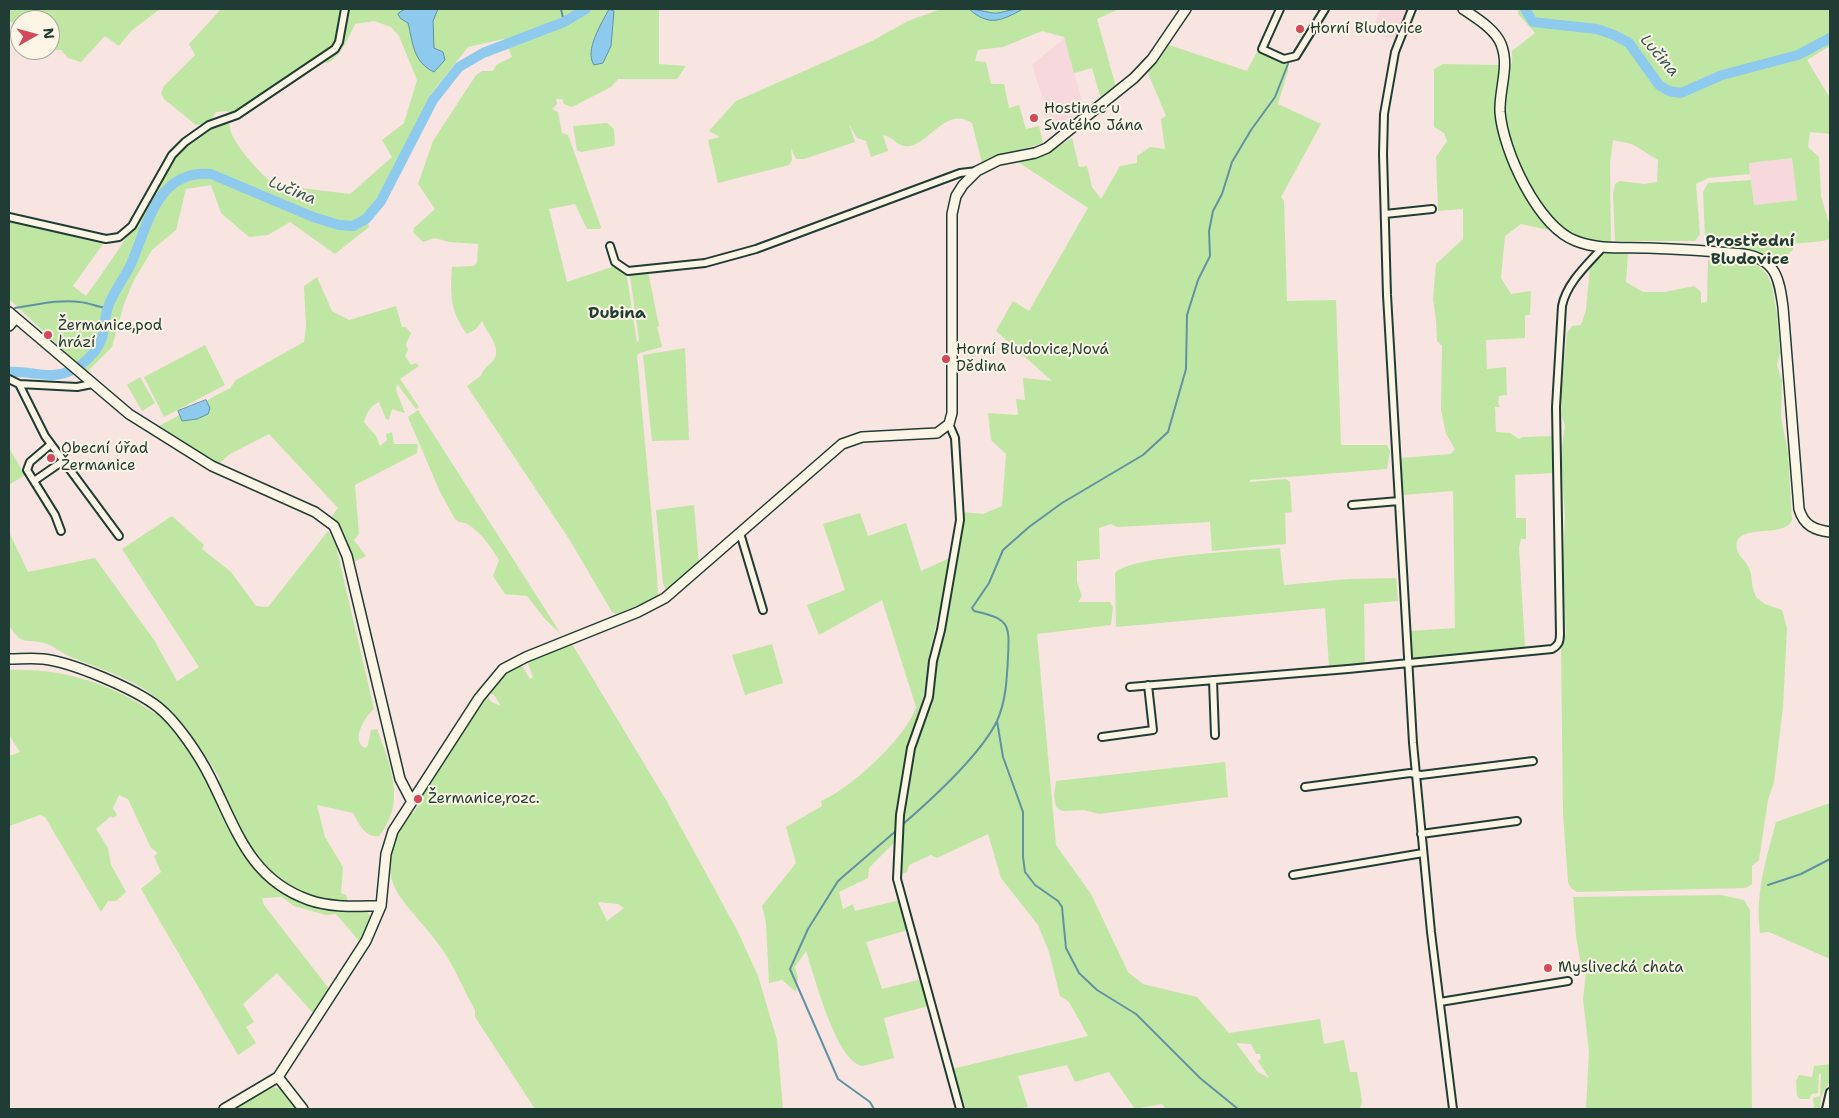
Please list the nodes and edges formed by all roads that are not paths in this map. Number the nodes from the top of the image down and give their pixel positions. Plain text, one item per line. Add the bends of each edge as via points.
1 (346, 9) edge
2 (1186, 9) edge
3 (1280, 9) edge
4 (1324, 9) edge
5 (1412, 9) edge
6 (1463, 9) edge
7 (977, 171) junction
8 (1432, 209) dead end
9 (1385, 214) junction
10 (9, 217) edge
11 (610, 246) dead end
12 (1603, 247) junction
13 (9, 312) edge
14 (16, 318) junction
15 (9, 326) edge
16 (9, 379) edge
17 (19, 384) junction
18 (92, 384) junction
19 (948, 424) junction
20 (50, 445) junction
21 (63, 461) junction
22 (34, 481) junction
23 (1398, 502) junction
24 (1352, 505) dead end
25 (62, 531) dead end
26 (1830, 532) edge
27 (740, 533) junction
28 (119, 536) dead end
29 (763, 610) dead end
30 (9, 659) edge
31 (1408, 663) junction
32 (1213, 680) junction
33 (1148, 685) junction
34 (1130, 687) dead end
35 (1215, 735) dead end
36 (1102, 737) dead end
37 (1533, 760) dead end
38 (1416, 774) junction
39 (1305, 788) dead end
40 (411, 800) junction
41 (1517, 821) dead end
42 (1421, 834) junction
43 (1423, 853) junction
44 (1293, 874) dead end
45 (381, 906) junction
46 (1568, 981) dead end
47 (1440, 1002) junction
48 (278, 1077) junction
49 (1830, 1092) edge
50 (224, 1109) edge
51 (303, 1109) edge
52 (960, 1109) edge
53 (1453, 1109) edge
54 (1826, 1109) edge

1 - 10 street via 335,49 237,115 209,125 185,142 172,155 132,226 119,237 106,239
2 - 7 street via 1143,70 1058,140 1034,153 999,160
3 - 4 street via 1262,49 1284,59 1296,56
5 - 9 street via 1395,52 1384,114
6 - 12 street via 1501,42 1505,60 1500,105 1504,135 1531,198 1561,234
7 - 11 street via 960,173 802,234 705,263 628,272 615,262
7 - 19 street via 963,185 952,207 952,413
8 - 9 street
9 - 23 street
12 - 26 street via 1743,254 1758,257 1771,266 1778,278 1783,307 1799,510 1808,525
12 - 31 street via 1570,285 1562,306 1556,407 1560,641 1552,649
13 - 14 street
14 - 15 street
14 - 18 street
16 - 17 street
17 - 18 street via 77,387
17 - 20 street
18 - 40 street via 129,414 212,466 315,512 334,526 347,556 400,779
19 - 27 street via 940,432 932,434 862,437 846,441
19 - 52 street via 955,438 960,520 929,697 911,748 900,815 897,879
20 - 21 street
20 - 22 street via 27,465
21 - 22 street
21 - 28 street
22 - 25 street
23 - 24 street
23 - 31 street
27 - 29 street
27 - 40 street via 661,600 526,656 503,669 478,698
30 - 45 street via 44,659 102,677 142,696 173,722 210,775 248,854 271,878 295,894 320,903
31 - 32 street
31 - 38 street
32 - 33 street
32 - 35 street
33 - 34 street
33 - 36 street via 1153,730
37 - 38 street
38 - 39 street
38 - 42 street
40 - 45 street via 389,838
41 - 42 street
42 - 43 street
43 - 44 street
43 - 47 street
45 - 48 street via 366,941
46 - 47 street
47 - 53 street
48 - 50 street
48 - 51 street
49 - 54 street

